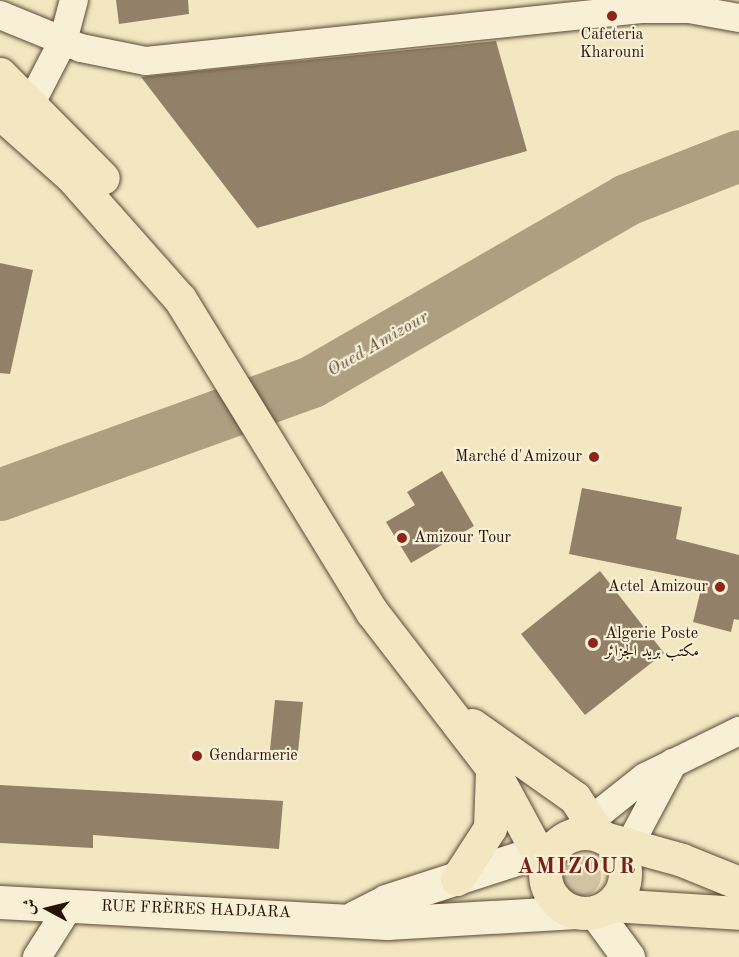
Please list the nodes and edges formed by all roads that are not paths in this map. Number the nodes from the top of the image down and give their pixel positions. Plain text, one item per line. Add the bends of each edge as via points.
1 (74, 0) edge
2 (0, 15) edge
3 (739, 18) edge
4 (63, 41) junction
5 (0, 74) edge
6 (31, 103) junction
7 (0, 113) edge
8 (180, 299) junction
9 (455, 714) junction
10 (739, 731) edge
11 (673, 763) junction
12 (492, 768) junction
13 (584, 844) junction
14 (457, 879) junction
15 (739, 883) edge
16 (0, 902) edge
17 (70, 905) junction
18 (594, 910) junction
19 (739, 913) edge
20 (355, 917) junction
21 (37, 957) edge
22 (628, 957) edge

1 - 4 street
2 - 4 street
3 - 4 street via 688,9 643,9 146,61 113,58
4 - 6 street
5 - 6 main road
6 - 8 main road via 142,222 172,272
7 - 8 main road via 71,176
8 - 9 main road via 372,612
9 - 12 main road
9 - 13 main road via 560,786
10 - 11 street
11 - 13 street
11 - 13 street
12 - 13 main road
12 - 14 main road via 490,828
13 - 14 main road
13 - 15 main road
13 - 18 main road via 624,884
13 - 18 main road via 552,896
14 - 20 main road via 386,901
16 - 17 main road, RUE FRÈRES HADJARA
17 - 20 main road, RUE FRÈRES HADJARA
17 - 21 street
18 - 19 main road
18 - 20 main road, RUE FRÈRES HADJARA via 435,922
18 - 22 main road

